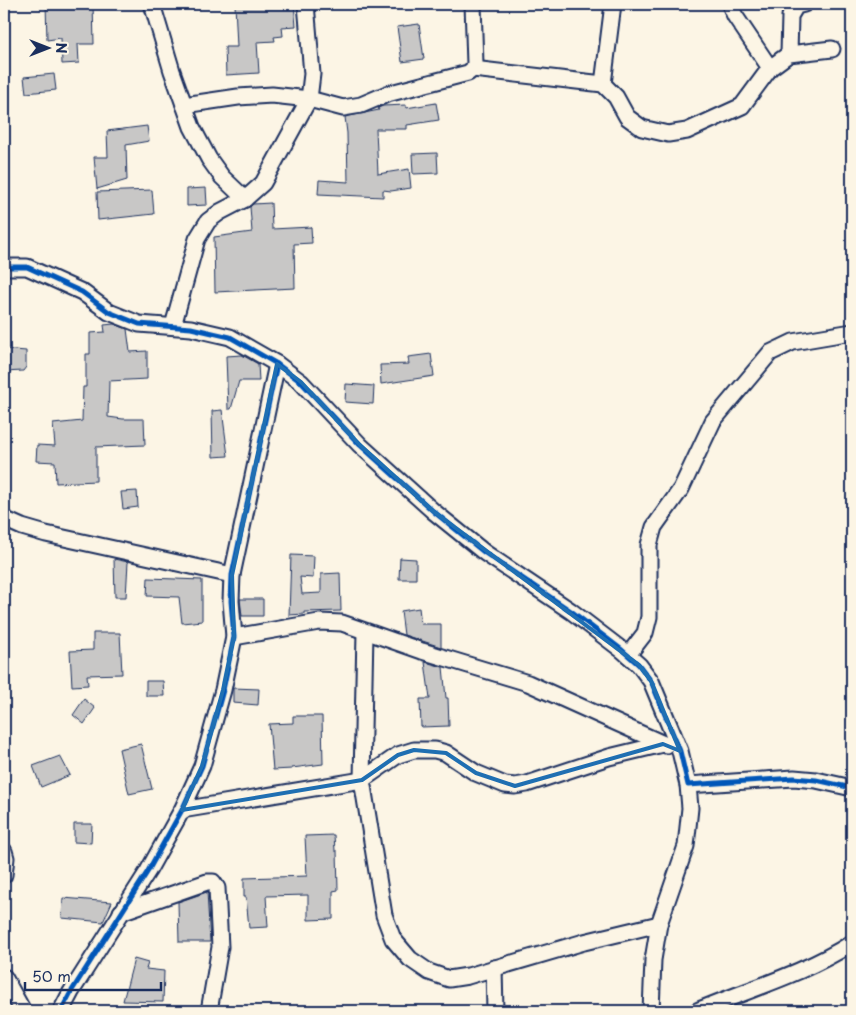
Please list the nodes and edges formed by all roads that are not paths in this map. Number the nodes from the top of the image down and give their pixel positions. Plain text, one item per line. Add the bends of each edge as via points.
1 (152, 4) edge
2 (306, 4) edge
3 (473, 4) edge
4 (614, 4) edge
5 (732, 4) edge
6 (804, 4) edge
7 (832, 49) dead end
8 (789, 54) junction
9 (770, 68) junction
10 (473, 69) junction
11 (603, 84) junction
12 (309, 99) junction
13 (184, 104) junction
14 (245, 199) junction
15 (4, 267) edge
16 (173, 326) junction
17 (852, 332) edge
18 (277, 364) junction
19 (4, 519) edge
20 (232, 575) junction
21 (365, 632) junction
22 (234, 637) junction
23 (628, 655) junction
24 (663, 744) junction
25 (680, 751) junction
26 (362, 780) junction
27 (688, 785) junction
28 (852, 788) edge
29 (182, 810) junction
30 (4, 851) edge
31 (4, 875) edge
32 (121, 912) junction
33 (659, 924) junction
34 (852, 943) edge
35 (494, 968) junction
36 (4, 977) edge
37 (23, 1011) edge
38 (61, 1011) edge
39 (210, 1011) edge
40 (495, 1011) edge
41 (651, 1011) edge
42 (697, 1011) edge

1 - 13 street
2 - 12 street via 312,74
3 - 10 street
4 - 11 street
5 - 9 street via 735,16
6 - 8 street via 796,6 790,16
7 - 8 street
8 - 9 street
9 - 11 street via 742,106 687,131 668,134 642,128 627,117 616,97
10 - 11 street
10 - 12 street via 343,108
12 - 13 street via 272,95
12 - 14 street via 263,183
13 - 14 street via 192,128 209,159
14 - 16 street via 208,220 197,239
15 - 16 street via 27,267 82,292 109,312 139,324
16 - 18 street via 230,337
17 - 23 street via 793,342 770,353 713,421 681,489 654,527 649,545 649,617 645,632
18 - 20 street
18 - 23 street via 301,382 360,444 434,511 485,553 571,611
19 - 20 street via 46,534
20 - 22 street
21 - 22 street via 342,623 319,622
21 - 24 street via 528,683
21 - 26 street
22 - 29 street via 224,690 202,766
23 - 25 street via 651,681
24 - 25 street
24 - 26 street via 515,786 476,773 446,753 426,750 398,755
25 - 27 street
26 - 29 street
26 - 35 street via 384,914 393,939 410,959 429,972 449,979
27 - 28 street via 794,778
27 - 33 street via 690,808 686,846
29 - 32 street
30 - 31 street
32 - 38 street
32 - 39 street via 214,882 220,947
33 - 35 street
33 - 41 street via 652,960
34 - 42 street via 826,959
35 - 40 street
36 - 37 street

